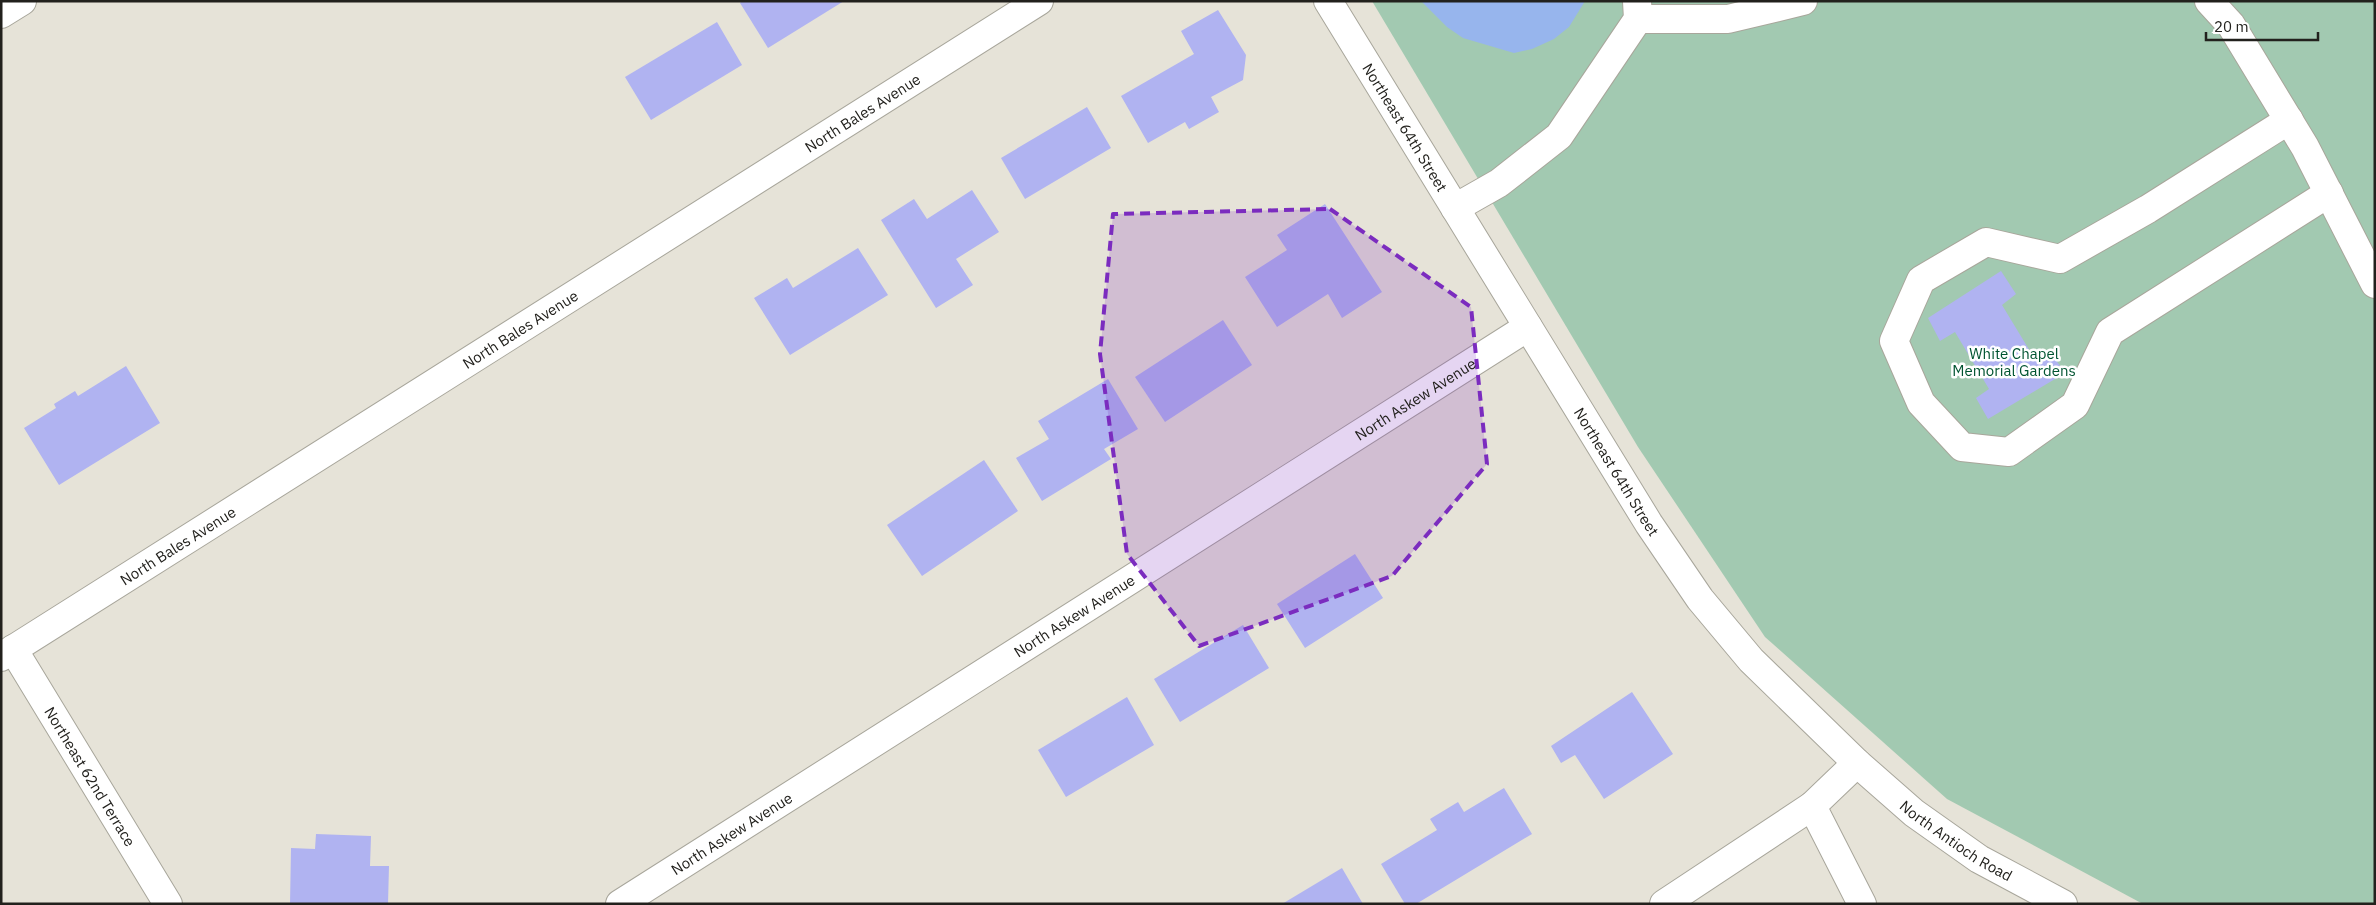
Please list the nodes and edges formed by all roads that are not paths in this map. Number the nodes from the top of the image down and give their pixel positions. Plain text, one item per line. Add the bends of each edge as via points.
1 (22, 1) edge
2 (1038, 1) edge
3 (1328, 1) edge
4 (1803, 1) edge
5 (2208, 1) edge
6 (1637, 10) edge
7 (1, 14) edge
8 (2289, 120) junction
9 (2328, 193) junction
10 (1455, 208) junction
11 (2375, 284) edge
12 (1528, 327) junction
13 (7, 653) edge
14 (1858, 763) junction
15 (1812, 806) junction
16 (2048, 900) edge
17 (168, 904) edge
18 (620, 904) edge
19 (1664, 904) edge
20 (1862, 904) edge

1 - 7 street
2 - 13 street, North Bales Avenue
3 - 10 street, Northeast 64th Street
4 - 6 street via 1728,19
5 - 8 street via 2232,25
6 - 10 street via 1559,136 1499,183
8 - 9 street
8 - 9 street via 2060,259 1986,242 1921,280 1894,341 1921,403 1962,447 2009,452 2075,405 2110,332
9 - 11 street
10 - 12 street, Northeast 64th Street
12 - 14 street, Northeast 64th Street via 1649,524 1700,599 1751,660
12 - 18 street, North Askew Avenue
13 - 17 street, Northeast 62nd Terrace
14 - 15 street
14 - 16 street, North Antioch Road via 1914,813 1979,859
15 - 19 street
15 - 20 street

